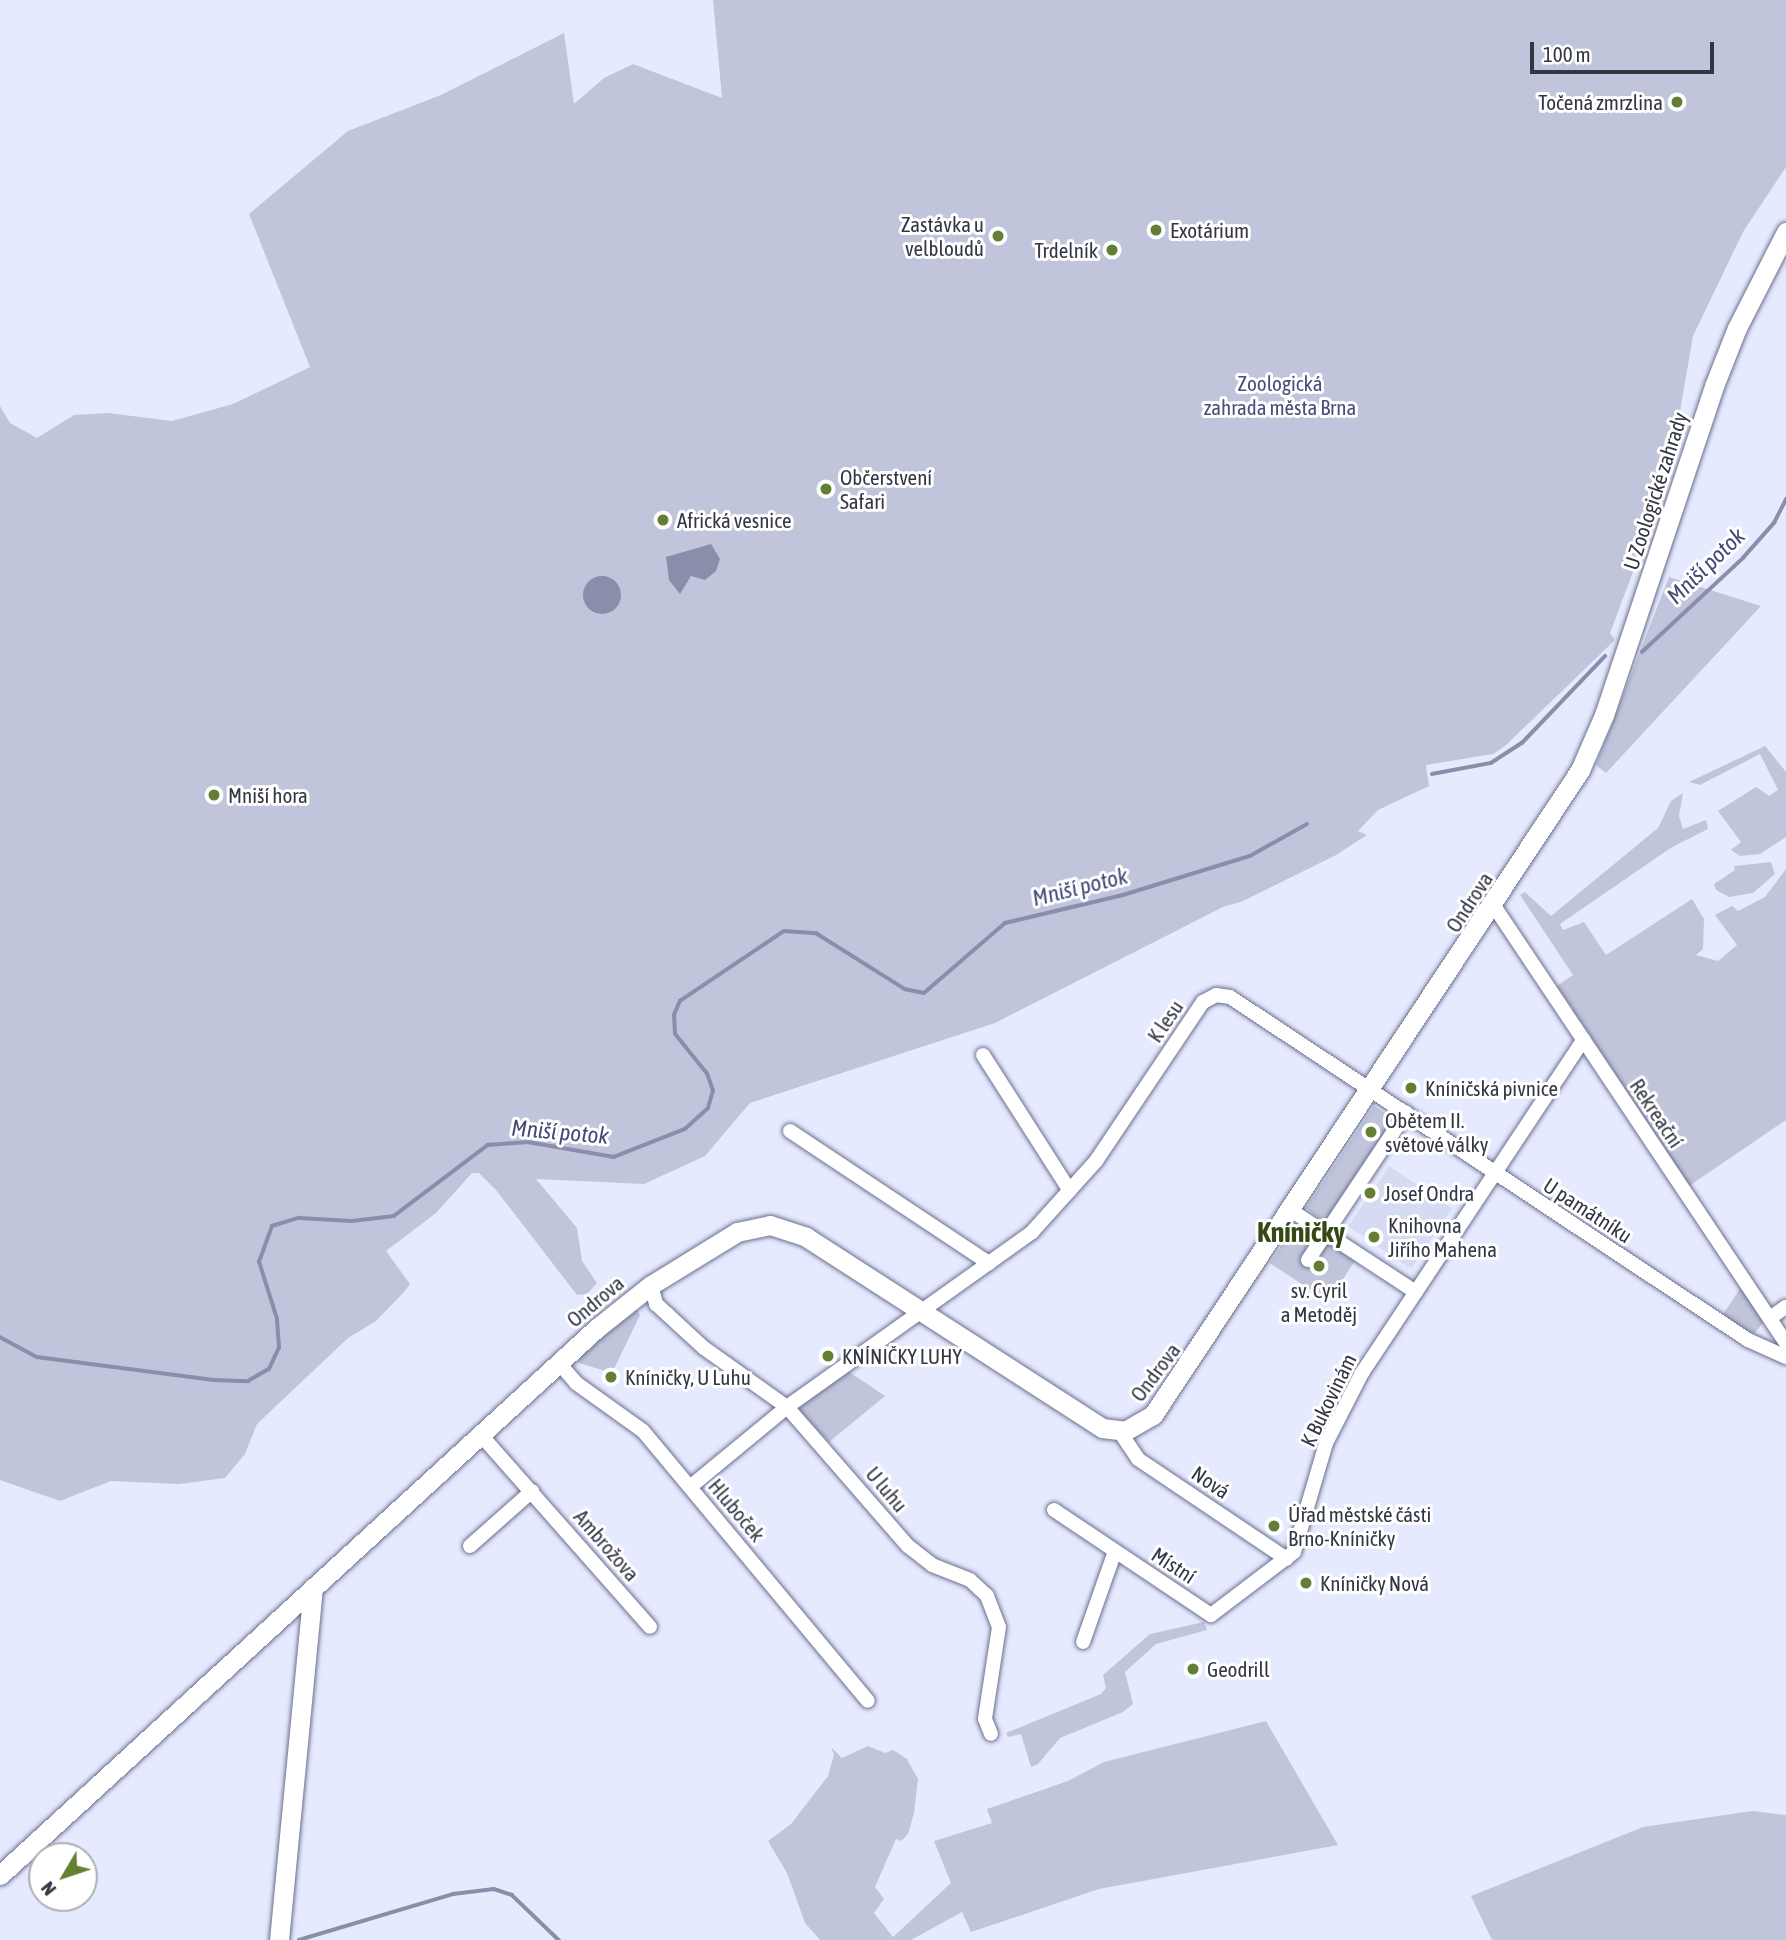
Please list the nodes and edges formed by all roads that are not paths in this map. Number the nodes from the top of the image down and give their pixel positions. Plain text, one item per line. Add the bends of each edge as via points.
1 (1786, 232) edge
2 (1580, 770) joint
3 (1494, 906) junction
4 (1583, 1040) junction
5 (983, 1055) dead end
6 (1372, 1090) junction
7 (1406, 1114) junction
8 (790, 1131) dead end
9 (1495, 1174) junction
10 (1070, 1191) junction
11 (1292, 1211) junction
12 (1326, 1233) junction
13 (1308, 1260) dead end
14 (989, 1263) junction
15 (651, 1284) junction
16 (1416, 1292) junction
17 (1786, 1307) edge
18 (922, 1313) junction
19 (1770, 1318) junction
20 (1786, 1343) edge
21 (1786, 1357) edge
22 (558, 1362) junction
23 (787, 1407) junction
24 (1120, 1432) junction
25 (480, 1434) junction
26 (690, 1487) junction
27 (532, 1491) junction
28 (1054, 1510) dead end
29 (470, 1546) dead end
30 (1115, 1551) junction
31 (1287, 1559) junction
32 (313, 1588) junction
33 (1213, 1622) joint
34 (650, 1627) dead end
35 (1083, 1642) dead end
36 (868, 1701) dead end
37 (991, 1734) dead end
38 (0, 1875) edge
39 (279, 1940) edge

1 - 2 street, U Zoologické zahrady via 1737,328 1714,386 1604,715
2 - 3 street, Ondrova
3 - 4 street, Rekreační
3 - 6 street, Ondrova
4 - 9 street, K Bukovinám
4 - 19 street, Rekreační
5 - 10 street
6 - 7 street, U památníku
6 - 10 street, K lesu via 1230,997 1216,995 1203,1002 1096,1161
6 - 11 street, Ondrova
7 - 9 street, U památníku
7 - 12 street
8 - 14 street
9 - 16 street, K Bukovinám
9 - 21 street, U památníku via 1748,1340
10 - 14 street, K lesu via 1031,1232
11 - 12 street
11 - 24 street, Ondrova via 1163,1405 1138,1426
12 - 13 street
12 - 16 street
14 - 18 street, K lesu
15 - 18 street, Ondrova via 726,1236 770,1225 818,1243
15 - 22 street, Ondrova
15 - 23 street, U luhu via 656,1304 705,1348
16 - 31 street, K Bukovinám via 1362,1373 1326,1443 1294,1552
17 - 19 street
18 - 23 street, K lesu
18 - 24 street, Ondrova via 1070,1411
19 - 20 street, Rekreační
22 - 25 street, Ondrova
22 - 26 street, Hluboček via 576,1383 643,1431
23 - 26 street, K lesu
23 - 37 street, U luhu via 908,1546 932,1565 970,1580 987,1596 999,1628 985,1719
24 - 31 street, Nová via 1138,1459
25 - 27 street, Ambrožova
25 - 32 street, Ondrova
26 - 36 street, Hluboček
27 - 29 street
27 - 34 street, Ambrožova
28 - 30 street, Místní
30 - 33 street, Místní
30 - 35 street
31 - 33 street, K Bukovinám
32 - 38 street, Ondrova
32 - 39 street

